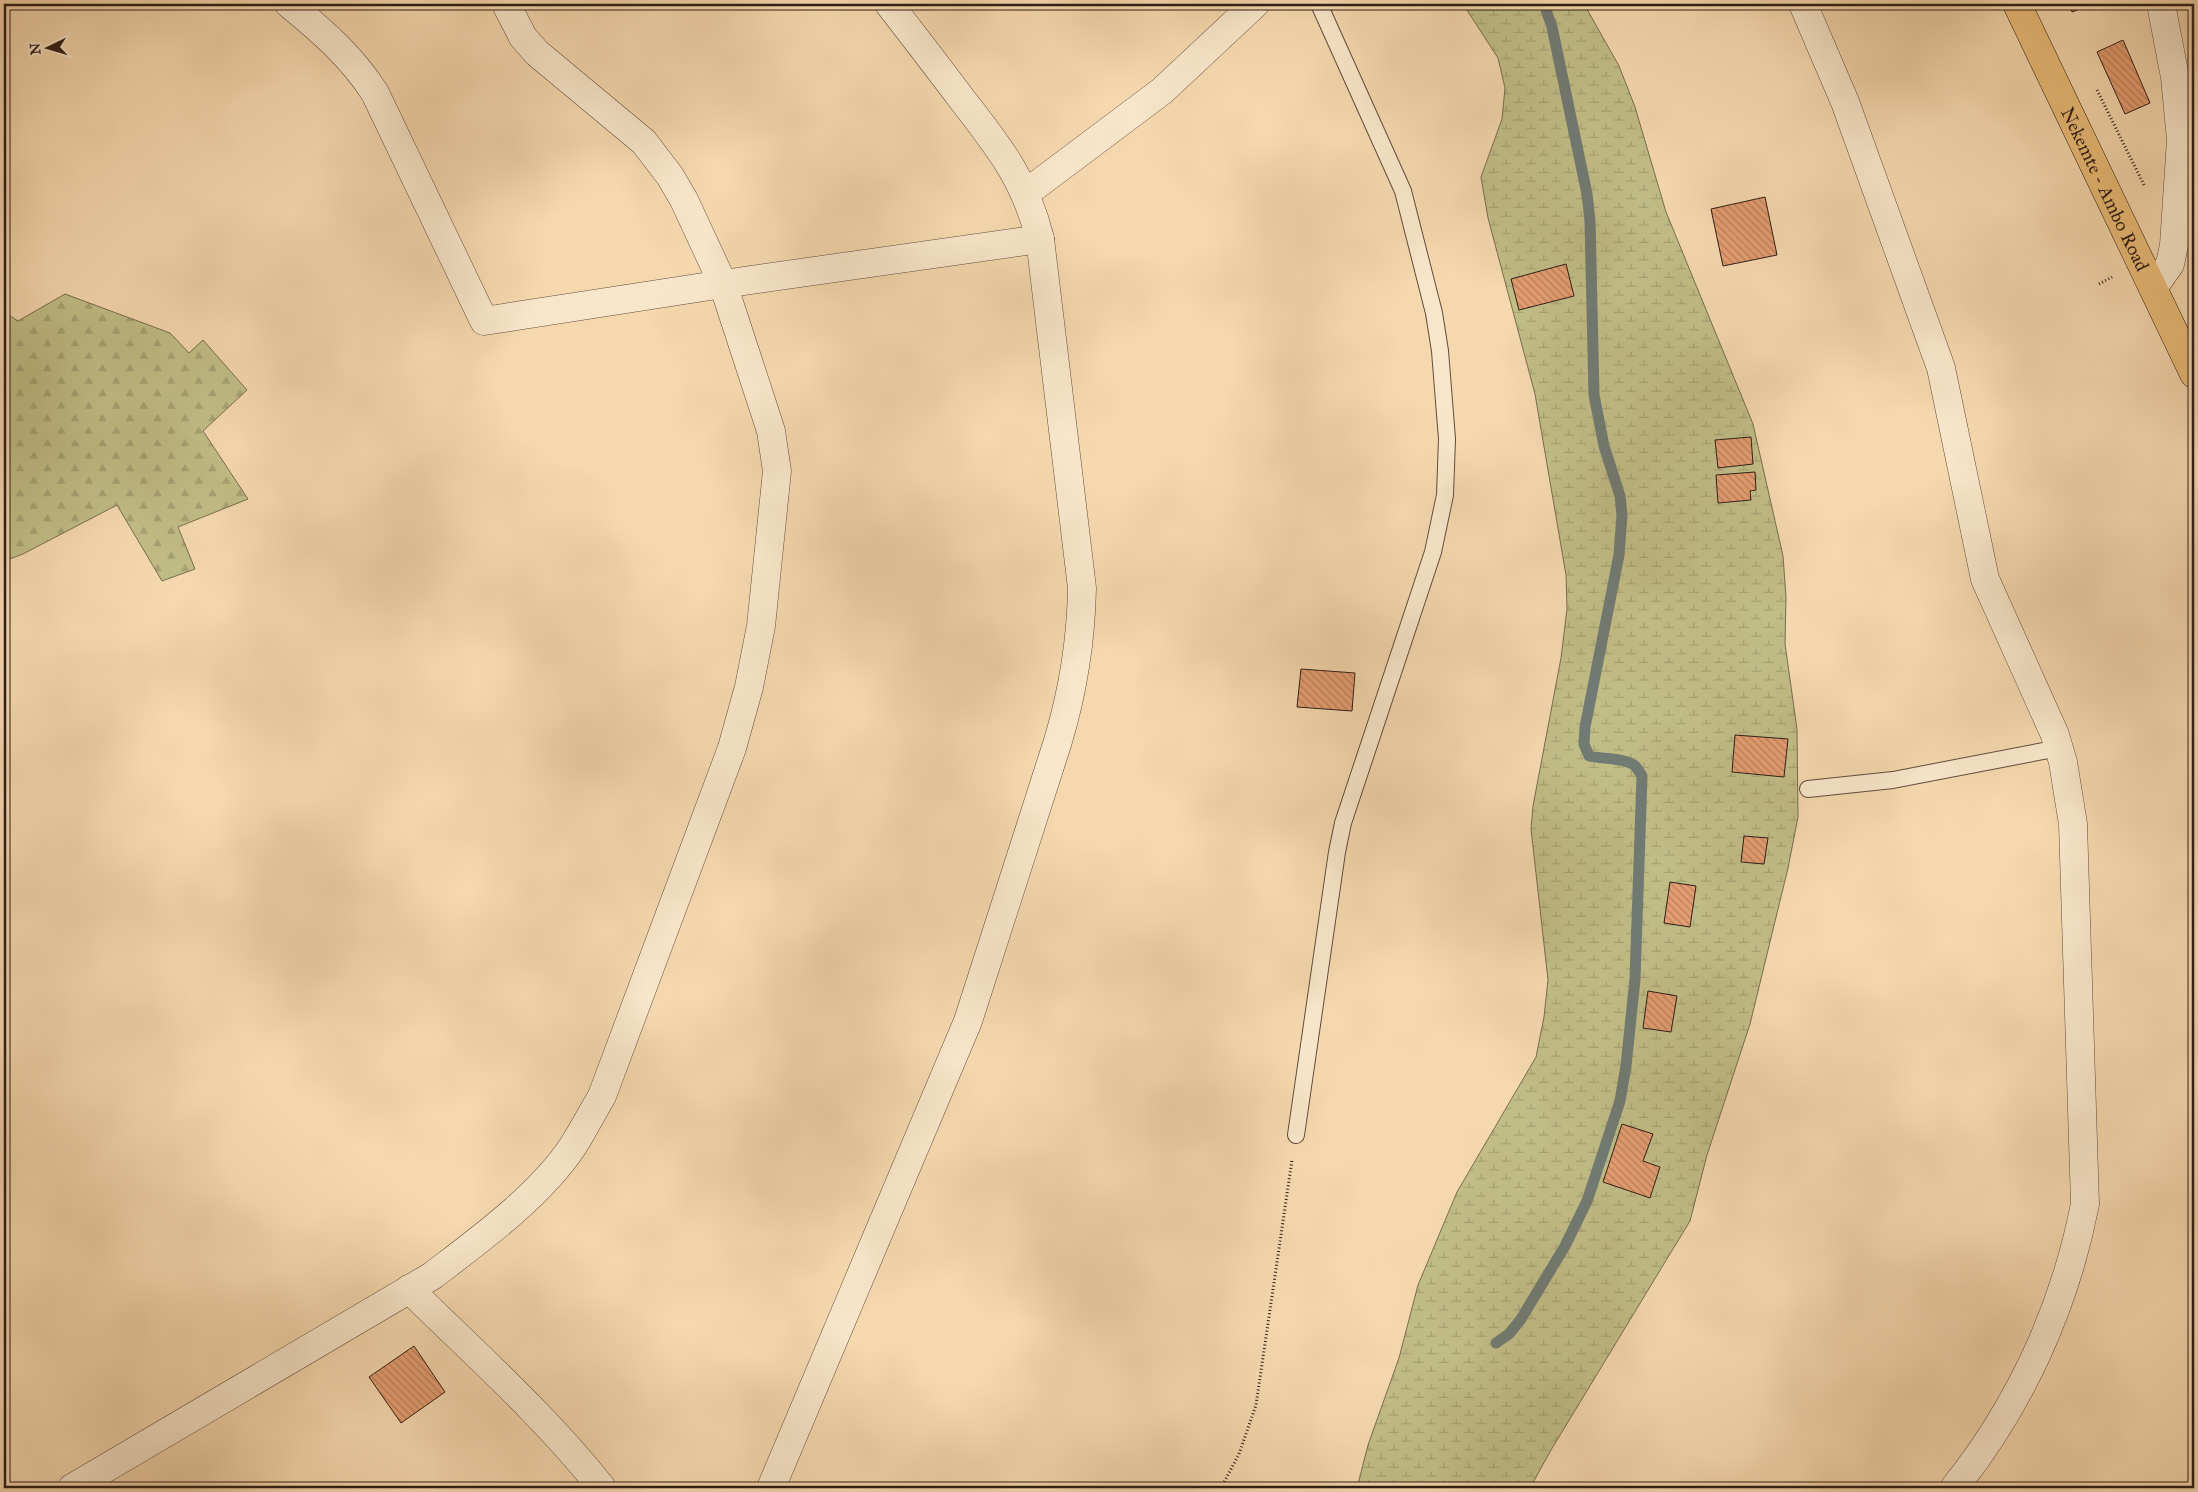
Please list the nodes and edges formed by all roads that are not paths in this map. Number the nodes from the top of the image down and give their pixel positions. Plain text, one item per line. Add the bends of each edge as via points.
1 (289, 4) edge
2 (506, 4) edge
3 (889, 4) edge
4 (1255, 4) edge
5 (1319, 4) edge
6 (1804, 4) edge
7 (2017, 4) edge
8 (2161, 4) edge
9 (1026, 193) junction
10 (1040, 239) junction
11 (723, 284) junction
12 (2153, 288) junction
13 (2194, 374) edge
14 (2059, 748) junction
15 (1808, 789) dead end
16 (1296, 1134) road end
17 (409, 1289) junction
18 (72, 1488) edge
19 (602, 1488) edge
20 (771, 1488) edge
21 (1954, 1488) edge

1 - 11 street via 340,48 375,93 484,321
2 - 11 street via 523,37 537,53 629,128 657,157 684,200
3 - 9 street via 1000,149
4 - 9 street via 1162,92
5 - 16 lane via 1403,191 1434,313 1447,431 1447,464 1442,513 1432,552 1336,852
6 - 14 street via 1845,102 1941,368 1985,580
7 - 12 highway, Nekemte - Ambo Road
8 - 12 street via 2175,77 2181,140 2174,245 2170,264
9 - 10 street
10 - 11 street
10 - 20 street via 1082,588 1081,633 1071,695 965,1029
11 - 17 street via 771,431 777,471 756,657 732,748 602,1096 553,1171 515,1209 468,1249
12 - 13 highway, Nekemte - Ambo Road
14 - 15 lane via 1893,780
14 - 21 street via 2073,824 2085,1204 2078,1239 2040,1347 1992,1436
17 - 18 street
17 - 19 street via 540,1417

